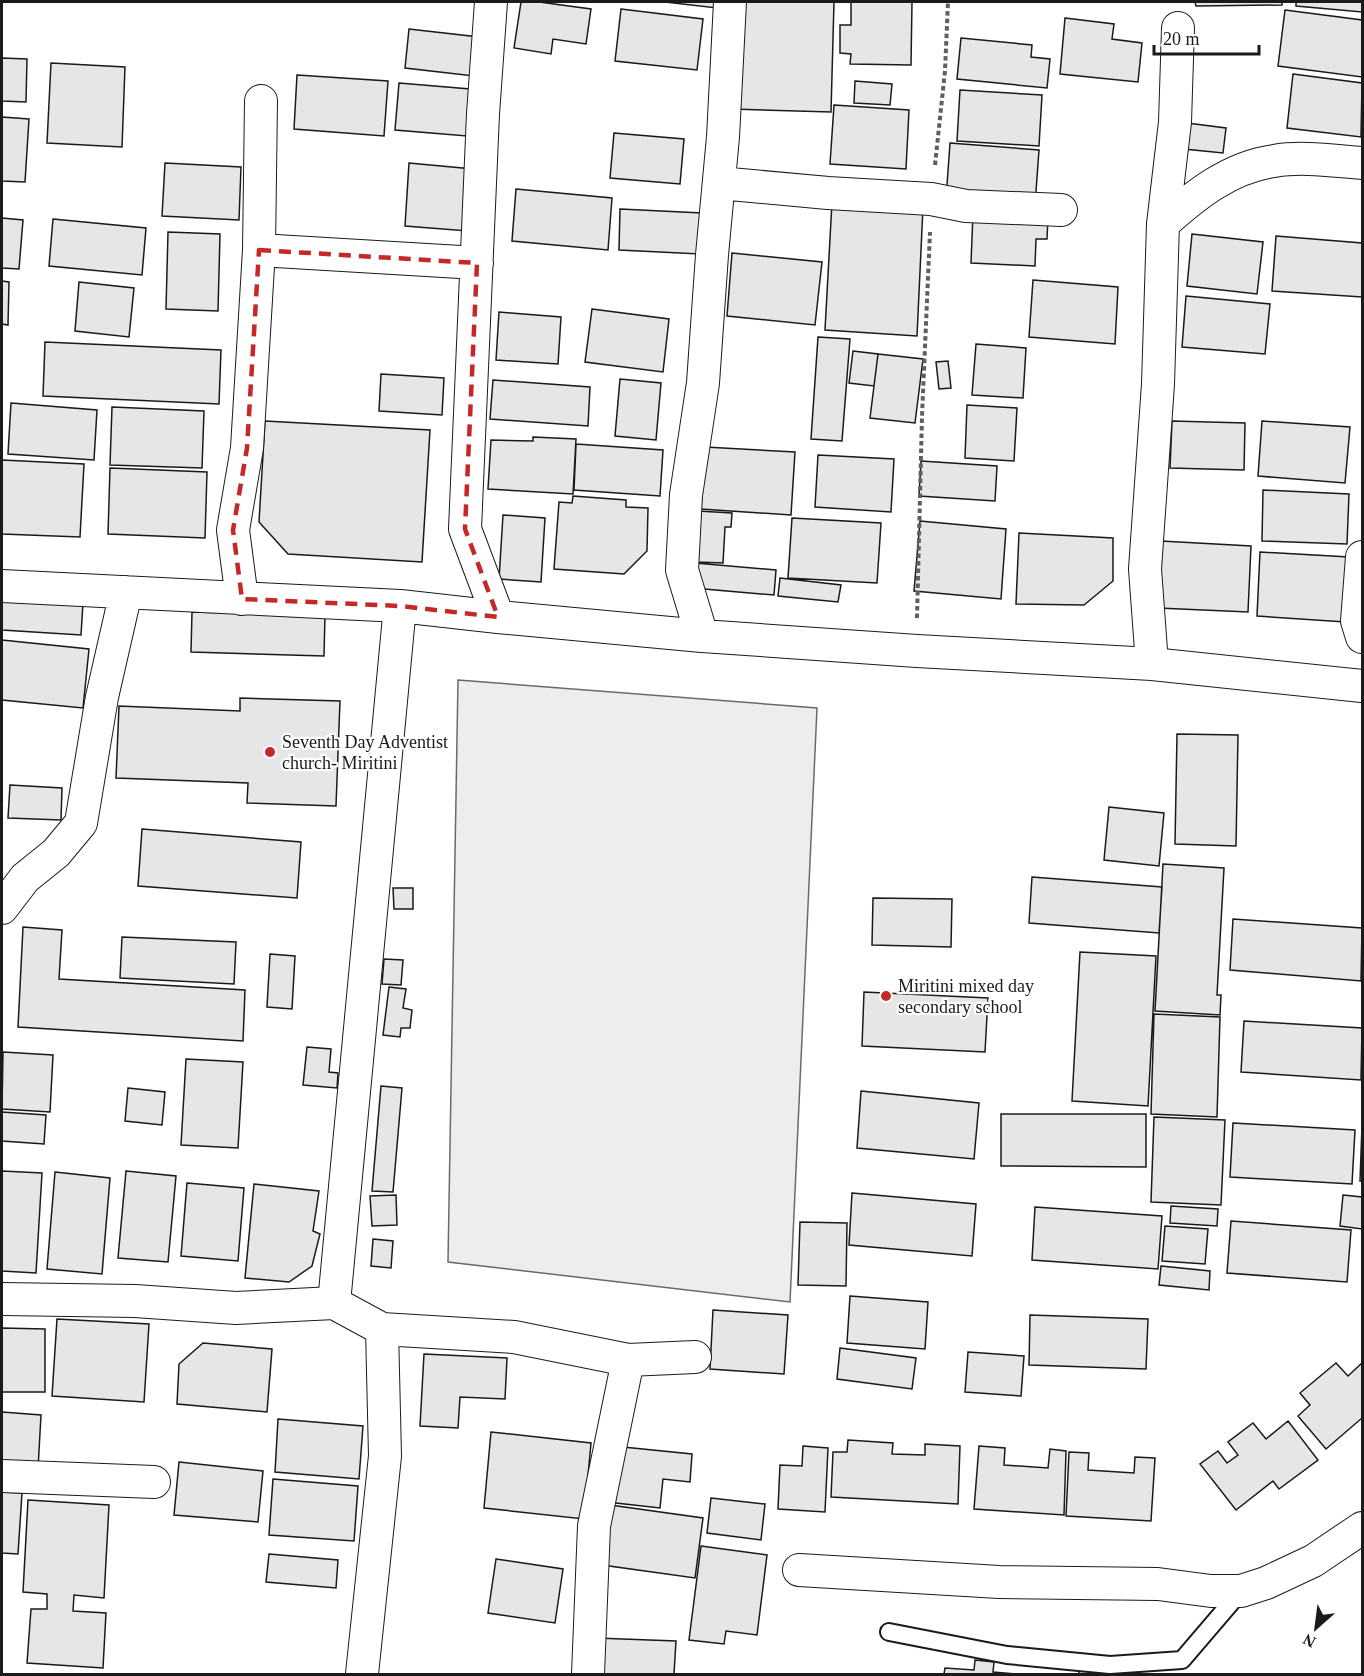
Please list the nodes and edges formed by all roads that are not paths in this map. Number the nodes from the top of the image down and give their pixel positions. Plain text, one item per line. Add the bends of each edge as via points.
1 (491, 2) edge
2 (730, 2) edge
3 (1178, 28) dead end
4 (261, 101) dead end
5 (1362, 163) edge
6 (719, 183) junction
7 (1061, 210) dead end
8 (1163, 224) junction
9 (259, 250) junction
10 (477, 263) junction
11 (1362, 556) edge
12 (2, 586) edge
13 (126, 592) junction
14 (242, 598) junction
15 (400, 606) junction
16 (498, 617) junction
17 (702, 636) junction
18 (1362, 637) edge
19 (1152, 664) junction
20 (1362, 686) edge
21 (2, 908) edge
22 (2, 1299) edge
23 (334, 1303) junction
24 (382, 1329) junction
25 (695, 1357) dead end
26 (628, 1360) junction
27 (2, 1476) edge
28 (154, 1482) dead end
29 (1362, 1528) edge
30 (799, 1570) dead end
31 (1241, 1591) junction
32 (889, 1632) dead end
33 (362, 1674) edge
34 (588, 1674) edge

1 - 10 street
2 - 6 street
3 - 8 street via 1175,122
4 - 9 street
5 - 8 street via 1295,159 1245,168 1208,188
6 - 7 street via 931,199 966,206
6 - 17 street via 703,383 686,495 682,570
8 - 19 street via 1158,384 1145,569
9 - 10 street
9 - 14 street via 247,448 233,530
10 - 16 street via 465,529
11 - 18 street via 1357,621
12 - 13 street
13 - 14 street
13 - 21 street via 102,697 81,823 56,853 25,878
14 - 15 street
15 - 16 street
15 - 23 street
16 - 17 street
17 - 19 street
19 - 20 street
22 - 23 street via 135,1301 236,1308
23 - 24 street
24 - 26 street via 514,1337
24 - 33 street via 385,1456
25 - 26 street
26 - 34 street via 594,1526
27 - 28 street
29 - 31 street via 1313,1561
30 - 31 street via 999,1581 1158,1584
31 - 32 lane via 1182,1660 1110,1665 1007,1655

